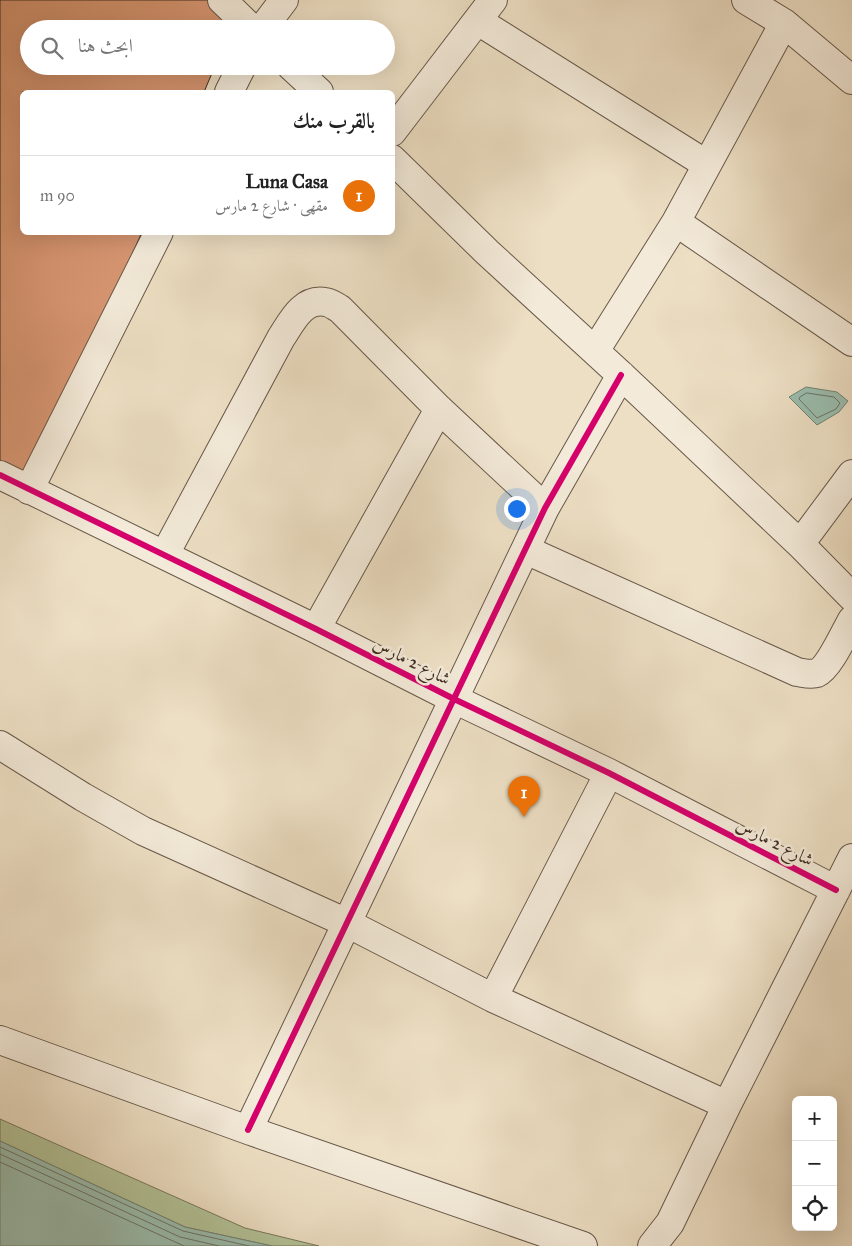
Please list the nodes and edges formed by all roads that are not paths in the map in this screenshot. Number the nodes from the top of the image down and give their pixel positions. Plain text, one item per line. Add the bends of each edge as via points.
1 (222, 0) edge
2 (284, 0) edge
3 (746, 0) edge
4 (486, 10) edge
5 (243, 20) edge
6 (269, 20) edge
7 (784, 22) junction
8 (238, 75) edge
9 (301, 75) edge
10 (852, 80) edge
11 (230, 90) edge
12 (317, 90) edge
13 (395, 128) edge
14 (395, 162) edge
15 (706, 164) junction
16 (676, 222) junction
17 (158, 235) edge
18 (852, 342) edge
19 (595, 351) junction
20 (621, 375) junction
21 (439, 409) junction
22 (852, 474) edge
23 (0, 475) edge
24 (30, 490) junction
25 (545, 508) junction
26 (800, 544) junction
27 (526, 550) junction
28 (165, 554) junction
29 (852, 597) edge
30 (852, 620) edge
31 (316, 629) junction
32 (454, 699) junction
33 (0, 745) edge
34 (609, 773) junction
35 (852, 858) edge
36 (836, 890) junction
37 (347, 923) junction
38 (493, 998) junction
39 (0, 1040) edge
40 (727, 1104) junction
41 (248, 1130) junction
42 (583, 1246) edge
43 (652, 1246) edge

1 - 5 street
2 - 6 street
3 - 7 street
4 - 13 street
4 - 15 street
7 - 10 street
7 - 15 street
8 - 11 street
9 - 12 street
14 - 19 street
15 - 16 street
16 - 18 street
16 - 19 street
17 - 24 street
19 - 20 street
20 - 25 street
20 - 26 street
21 - 25 street
21 - 28 street via 340,309 325,302 302,308 281,338
21 - 31 street
22 - 26 street
23 - 24 street, شارع 2 مارس
24 - 28 street, شارع 2 مارس
25 - 27 street
26 - 29 street
27 - 30 street via 797,672 810,674 825,666
27 - 32 street
28 - 31 street, شارع 2 مارس
31 - 32 street, شارع 2 مارس
32 - 34 street, شارع 2 مارس
32 - 37 street
33 - 37 street via 143,831
34 - 36 street, شارع 2 مارس
34 - 38 street
35 - 36 street
36 - 40 street
37 - 38 street
37 - 41 street
38 - 40 street
39 - 41 street
40 - 43 street via 670,1222
41 - 42 street

